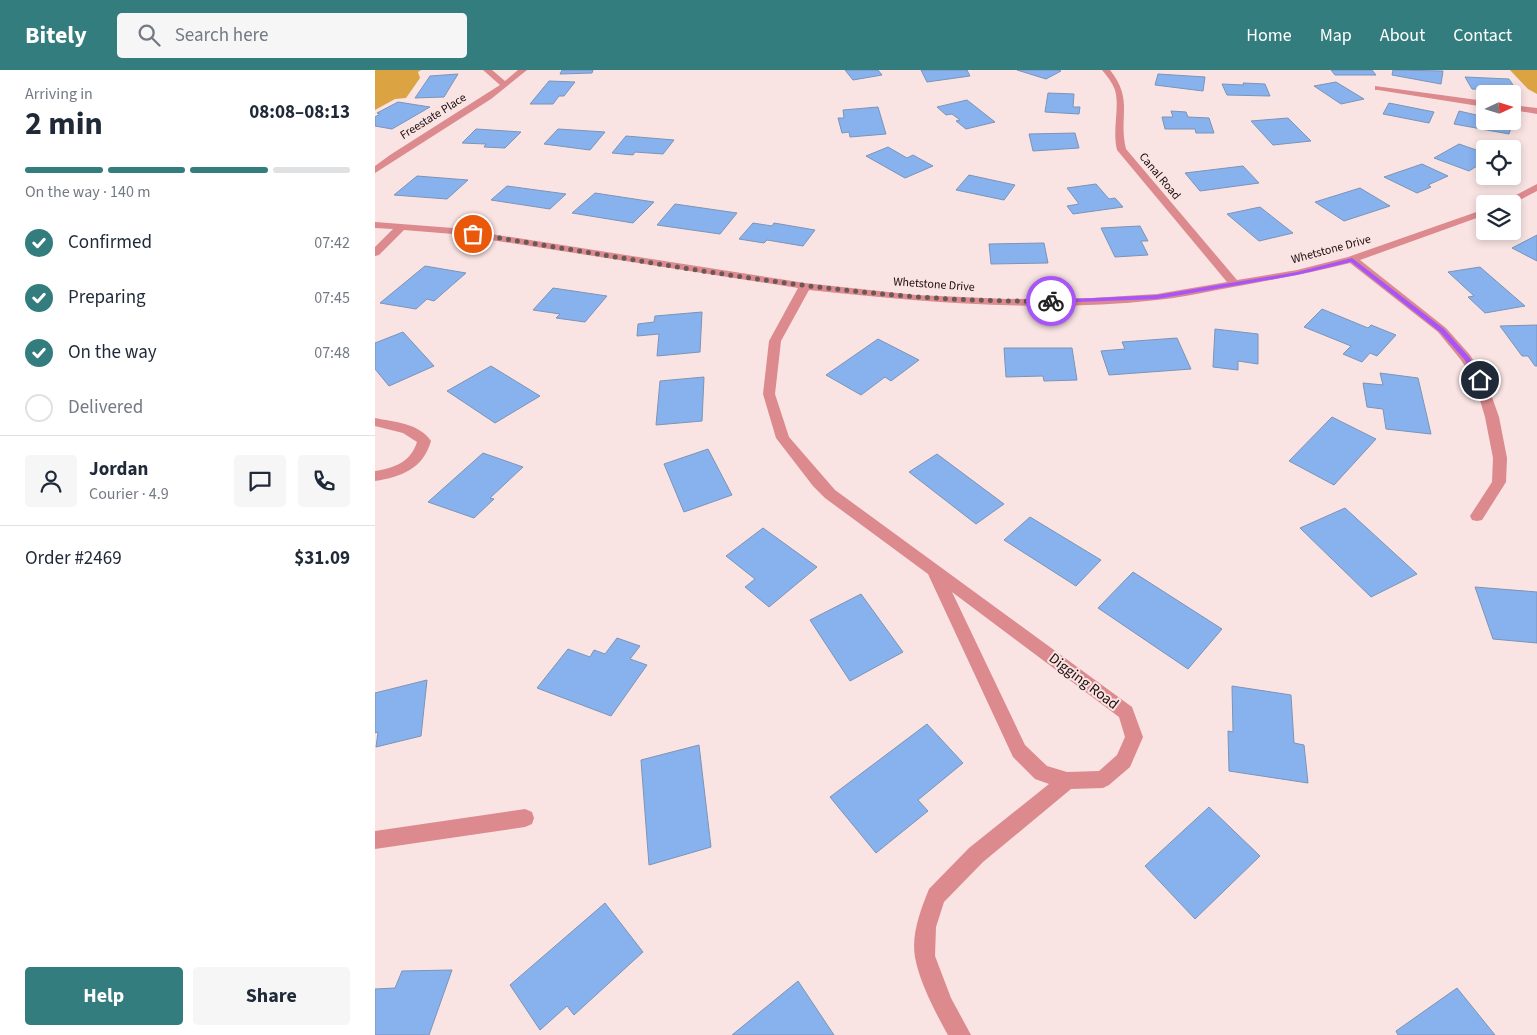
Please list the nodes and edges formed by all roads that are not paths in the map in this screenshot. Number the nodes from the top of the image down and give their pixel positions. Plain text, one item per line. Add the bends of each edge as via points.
1 (487, 70) edge
2 (523, 70) edge
3 (1106, 70) edge
4 (505, 84) junction
5 (1378, 88) dead end
6 (1476, 103) edge
7 (1521, 109) edge
8 (1537, 111) edge
9 (375, 170) edge
10 (1537, 187) edge
11 (1521, 195) edge
12 (1476, 215) edge
13 (375, 225) edge
14 (403, 226) junction
15 (375, 253) edge
16 (1352, 260) junction
17 (1235, 284) junction
18 (805, 286) junction
19 (375, 422) edge
20 (375, 476) edge
21 (1477, 516) dead end
22 (933, 569) junction
23 (1067, 781) junction
24 (525, 818) dead end
25 (375, 840) edge
26 (960, 1035) edge

1 - 4 street
2 - 4 street, Freestate Place
3 - 17 street, Canal Road via 1116,80 1122,100 1117,138 1122,150
4 - 9 street, Freestate Place
5 - 6 street
7 - 8 street
10 - 11 street
12 - 16 street, Whetstone Drive
13 - 14 street, Whetstone Drive
14 - 15 street
14 - 18 street, Whetstone Drive
16 - 17 street, Whetstone Drive via 1297,274
16 - 21 street via 1442,330 1480,380 1492,417 1499,482
17 - 18 street, Whetstone Drive via 1157,297 1007,302 916,298
18 - 22 street, Digging Road via 775,341 769,394 783,438 830,494
19 - 20 street via 411,431 424,441 416,459 407,467
22 - 23 street, Digging Road via 1019,751 1041,773
22 - 23 street, Digging Road via 1125,712 1134,737 1124,761 1103,779
23 - 26 street via 977,855 937,896 926,926 925,956 942,1004
24 - 25 street

